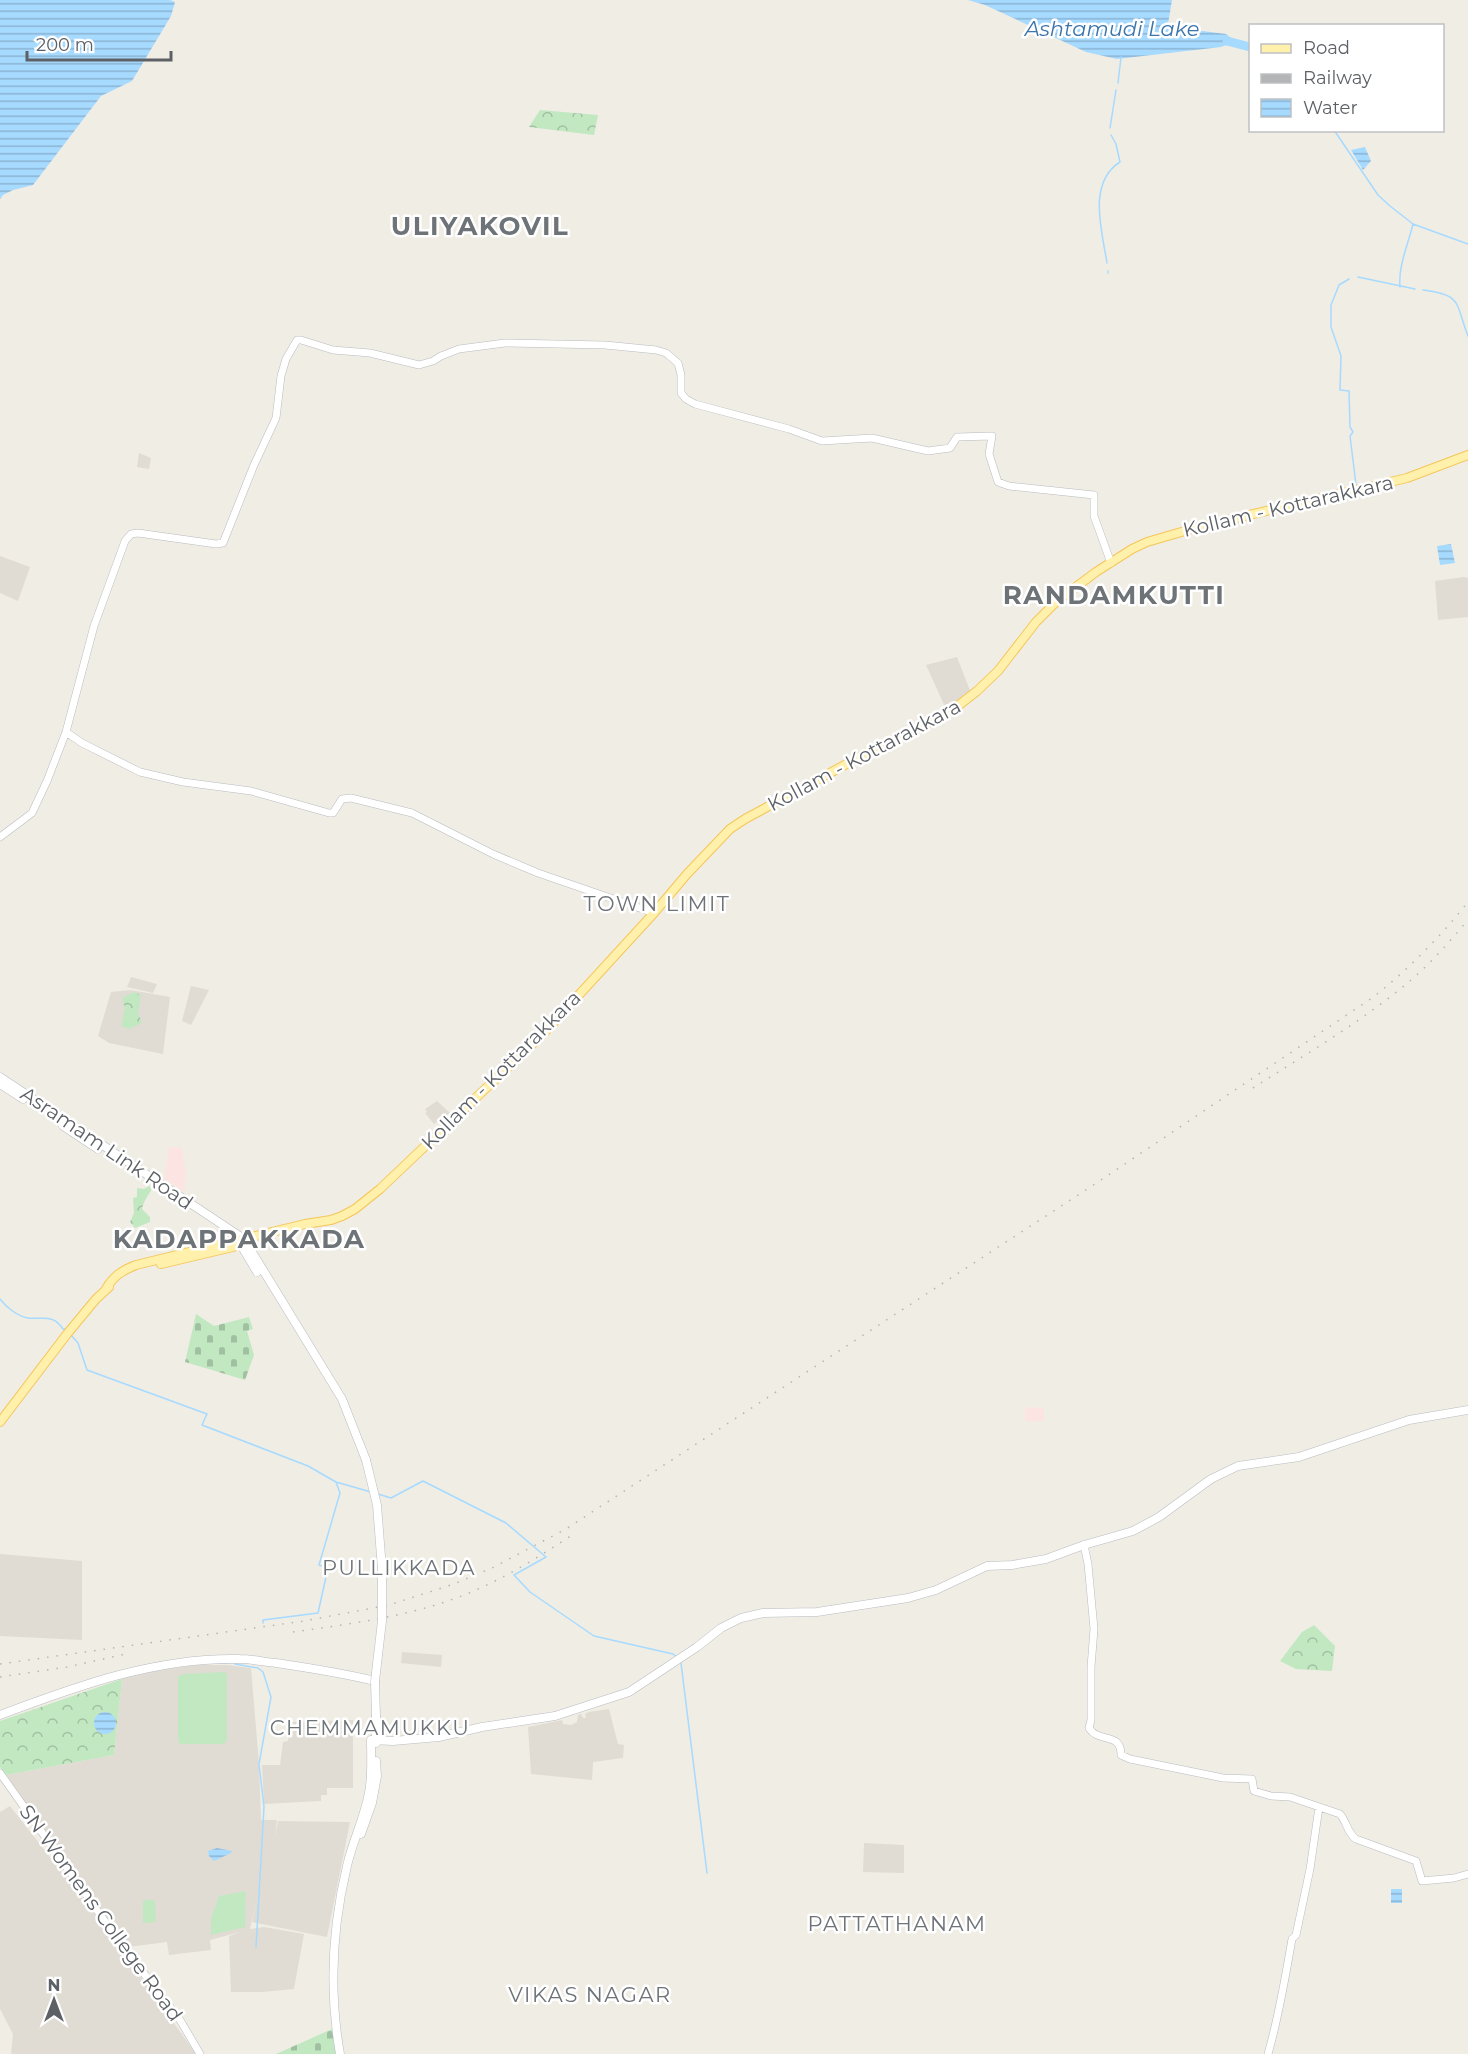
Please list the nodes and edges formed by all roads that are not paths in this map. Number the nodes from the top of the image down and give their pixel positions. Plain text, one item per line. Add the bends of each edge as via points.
1 (1468, 455) edge
2 (1111, 563) junction
3 (66, 732) junction
4 (0, 837) edge
5 (654, 913) junction
6 (0, 1077) edge
7 (0, 1084) edge
8 (242, 1242) junction
9 (1468, 1410) edge
10 (0, 1422) edge
11 (1084, 1545) junction
12 (375, 1681) junction
13 (0, 1715) edge
14 (374, 1740) junction
15 (0, 1773) edge
16 (1319, 1807) junction
17 (1468, 1874) edge
18 (200, 2054) edge
19 (340, 2054) edge
20 (345, 2054) edge
21 (1268, 2054) edge

1 - 2 main road, Kollam - Kottarakkara via 1407,478 1162,537
2 - 3 street via 1094,516 1094,495 998,482 989,454 992,436 957,437 950,448 934,451 872,438 822,441 695,404 681,393 678,363 656,350 506,343 459,349 419,365 297,340 281,376 276,418 223,543 138,534 131,534 125,541 94,626
2 - 5 main road, Kollam - Kottarakkara via 1057,601 977,691 923,726 737,824
3 - 4 street via 35,807
3 - 5 street via 140,772 166,779 250,791 329,813 342,799 351,798 412,813 538,873
5 - 8 main road, Kollam - Kottarakkara via 543,1034 380,1189 349,1213 331,1220
6 - 8 main road, Asramam Link Road
7 - 8 main road, Asramam Link Road
8 - 10 main road, Kollam - Kottarakkara via 136,1265 119,1274
8 - 12 main road, bridge via 323,1364 342,1399 366,1460 377,1505 382,1569 382,1621
9 - 11 main road via 1409,1420 1299,1457 1238,1466 1210,1479 1140,1528
11 - 14 main road via 1046,1559 987,1566 936,1590 908,1598 817,1612 763,1613 741,1618 629,1692 555,1716 439,1737
11 - 16 street via 1094,1629 1090,1666 1092,1733 1118,1743 1121,1755 1130,1759 1223,1778 1252,1779 1254,1791 1260,1794 1290,1797
12 - 13 main road via 328,1670 241,1659 174,1663 82,1685
12 - 14 main road, bridge
14 - 19 main road via 370,1787 347,1865 335,1934 333,1986
14 - 20 main road via 377,1776 349,1877 340,1928 337,2004
15 - 18 street, SN Womens College Road via 180,2020
16 - 17 street via 1340,1814 1356,1839 1416,1861 1422,1881
16 - 21 street via 1310,1869

